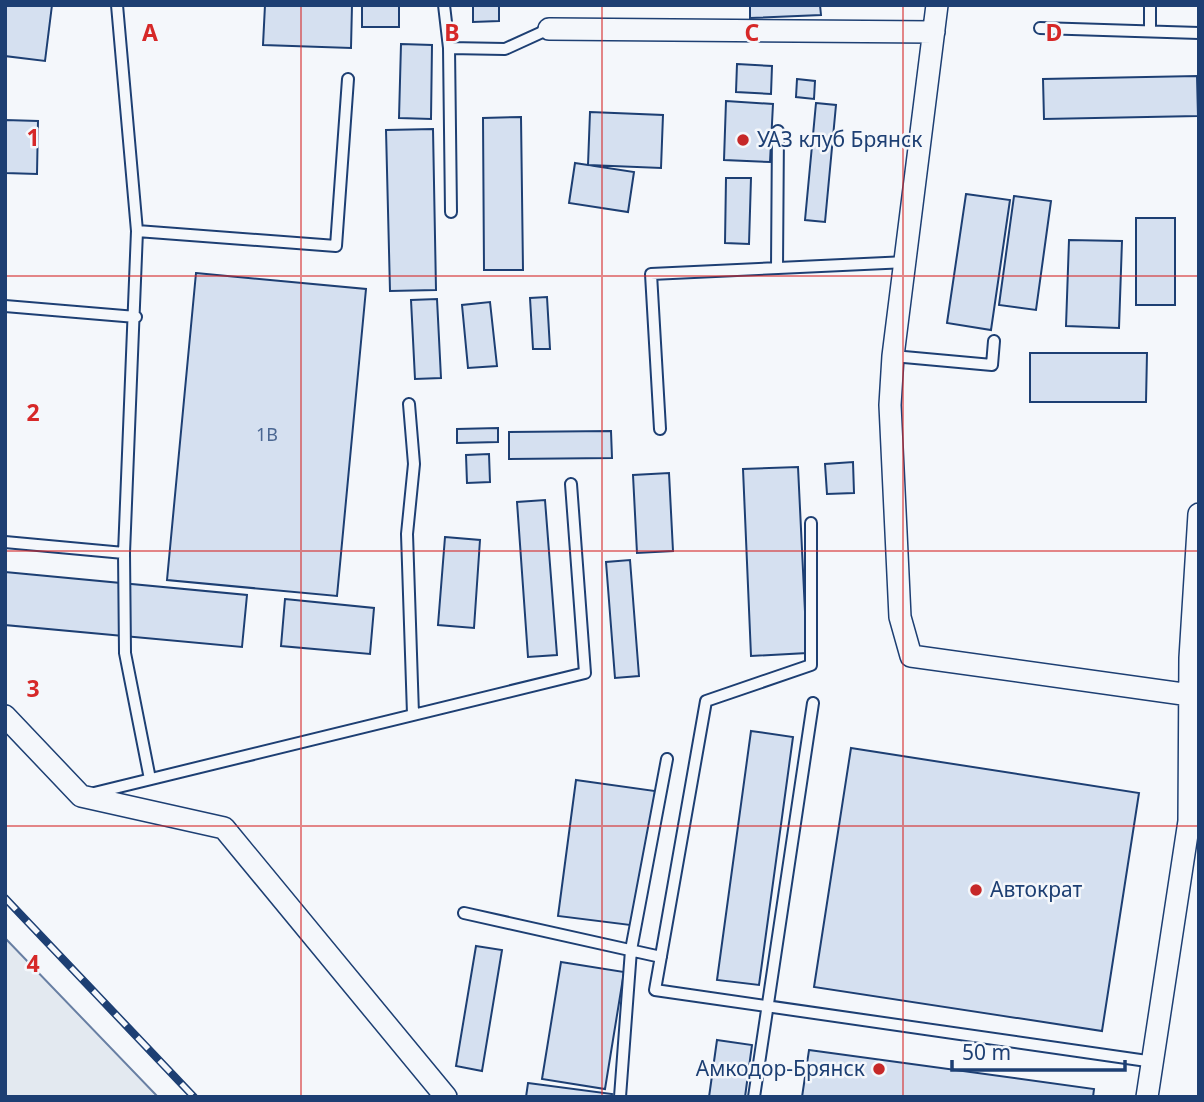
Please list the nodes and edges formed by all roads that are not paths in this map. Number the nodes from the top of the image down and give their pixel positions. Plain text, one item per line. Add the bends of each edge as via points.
1 (117, 5) edge
2 (444, 5) edge
3 (937, 5) edge
4 (1150, 5) edge
5 (1040, 28) dead end
6 (549, 29) joint
7 (1150, 31) junction
8 (934, 32) junction
9 (1199, 33) edge
10 (449, 48) junction
11 (348, 79) dead end
12 (778, 131) dead end
13 (451, 212) dead end
14 (137, 231) junction
15 (906, 262) junction
16 (777, 268) junction
17 (5, 306) edge
18 (136, 317) junction
19 (993, 341) dead end
20 (893, 356) junction
21 (409, 404) dead end
22 (660, 429) dead end
23 (571, 484) dead end
24 (1199, 514) edge
25 (811, 523) dead end
26 (5, 542) edge
27 (124, 553) junction
28 (1197, 576) edge
29 (1195, 623) edge
30 (1189, 695) junction
31 (813, 703) dead end
32 (413, 714) junction
33 (5, 716) edge
34 (667, 759) dead end
35 (150, 779) junction
36 (81, 796) junction
37 (1194, 821) edge
38 (464, 914) dead end
39 (631, 950) junction
40 (661, 957) junction
41 (768, 1007) junction
42 (1154, 1062) junction
43 (446, 1097) edge
44 (620, 1097) edge
45 (754, 1097) edge
46 (1147, 1097) edge

1 - 14 lane
2 - 10 lane
3 - 8 street
4 - 7 lane
5 - 7 lane
6 - 8 street
6 - 10 lane via 505,49
7 - 9 lane
8 - 15 street
10 - 13 lane
11 - 14 lane via 336,246
12 - 16 lane
14 - 18 lane
15 - 16 lane
15 - 20 street
16 - 22 lane via 651,274
17 - 18 lane
18 - 27 lane
19 - 20 lane via 992,365
20 - 30 street via 890,405 900,617 911,656
21 - 32 lane via 414,464 407,534
23 - 32 lane via 585,673
24 - 28 street
25 - 40 lane via 811,665 706,701
26 - 27 lane
27 - 35 lane via 125,653
28 - 29 street
29 - 30 street
30 - 37 street
31 - 41 lane
32 - 35 lane
33 - 36 street
34 - 39 lane
35 - 36 lane
36 - 43 street via 224,828
37 - 42 street
38 - 39 lane
39 - 40 lane
39 - 44 lane
40 - 41 lane via 655,990
41 - 42 lane
41 - 45 lane
42 - 46 street

